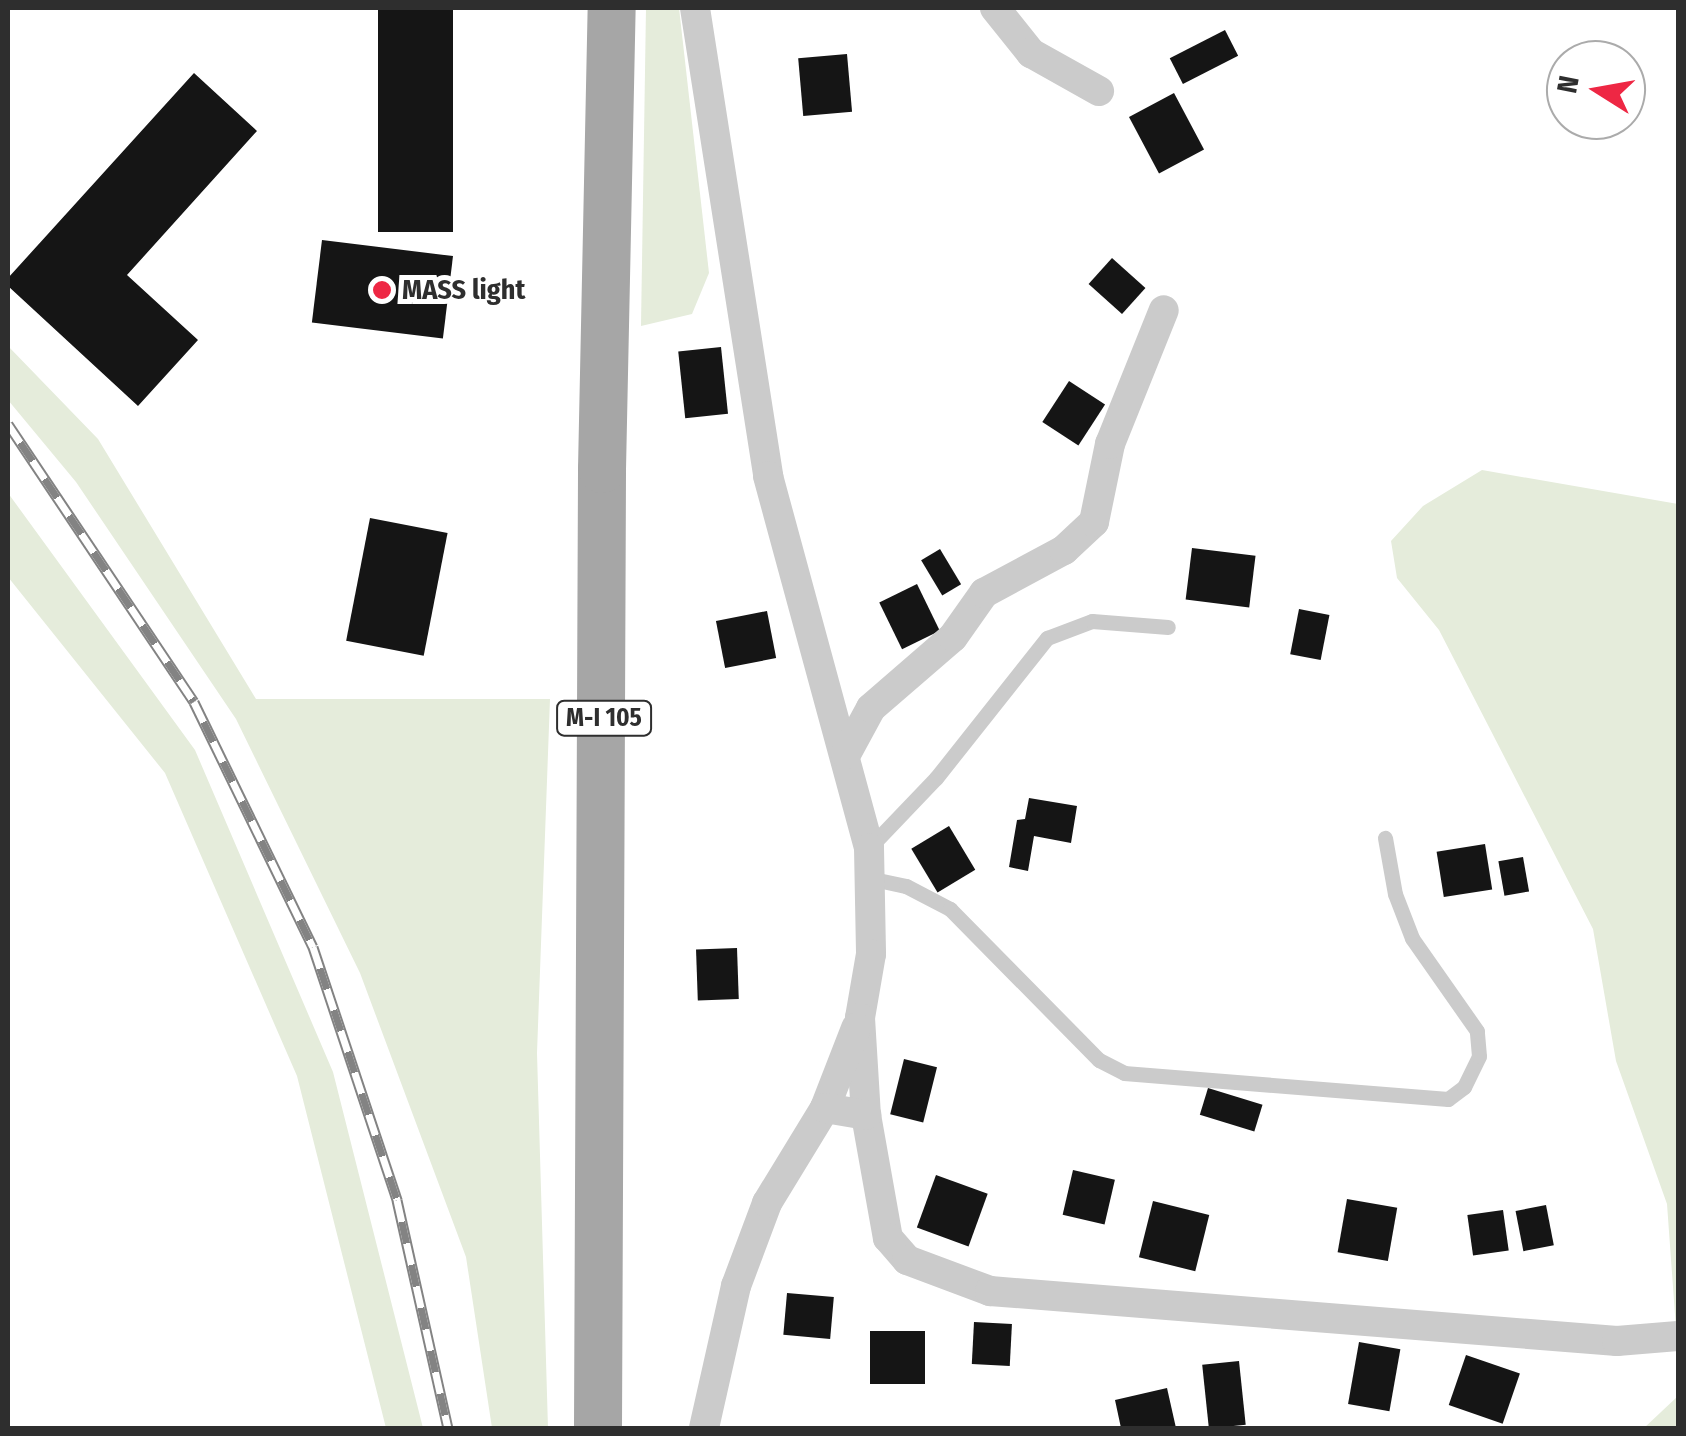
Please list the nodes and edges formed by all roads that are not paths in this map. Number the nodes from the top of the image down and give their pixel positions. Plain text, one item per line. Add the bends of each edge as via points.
1 (612, 8) edge
2 (694, 8) edge
3 (995, 8) edge
4 (1099, 91) dead end
5 (1164, 310) dead end
6 (1168, 627) dead end
7 (846, 754) junction
8 (1385, 838) dead end
9 (870, 848) junction
10 (873, 879) junction
11 (860, 1018) junction
12 (824, 1108) junction
13 (866, 1115) junction
14 (1678, 1336) edge
15 (598, 1428) edge
16 (704, 1428) edge

1 - 15 main road, M-I 105 via 602,469
2 - 7 street via 768,476
3 - 4 street via 1031,52
5 - 7 street via 1110,444 1094,522 1064,550 984,593 954,637 871,708
6 - 9 lane via 1092,621 1047,638 936,778
7 - 9 street
8 - 10 lane via 1412,938 1476,1032 1479,1056 1464,1087 1448,1098 1124,1074 1099,1060 950,909 906,886
9 - 10 street
10 - 11 street
11 - 12 street
11 - 13 street
12 - 13 street
12 - 16 street via 748,1244
13 - 14 street via 888,1238 907,1260 943,1279 990,1291 1465,1330 1617,1341

